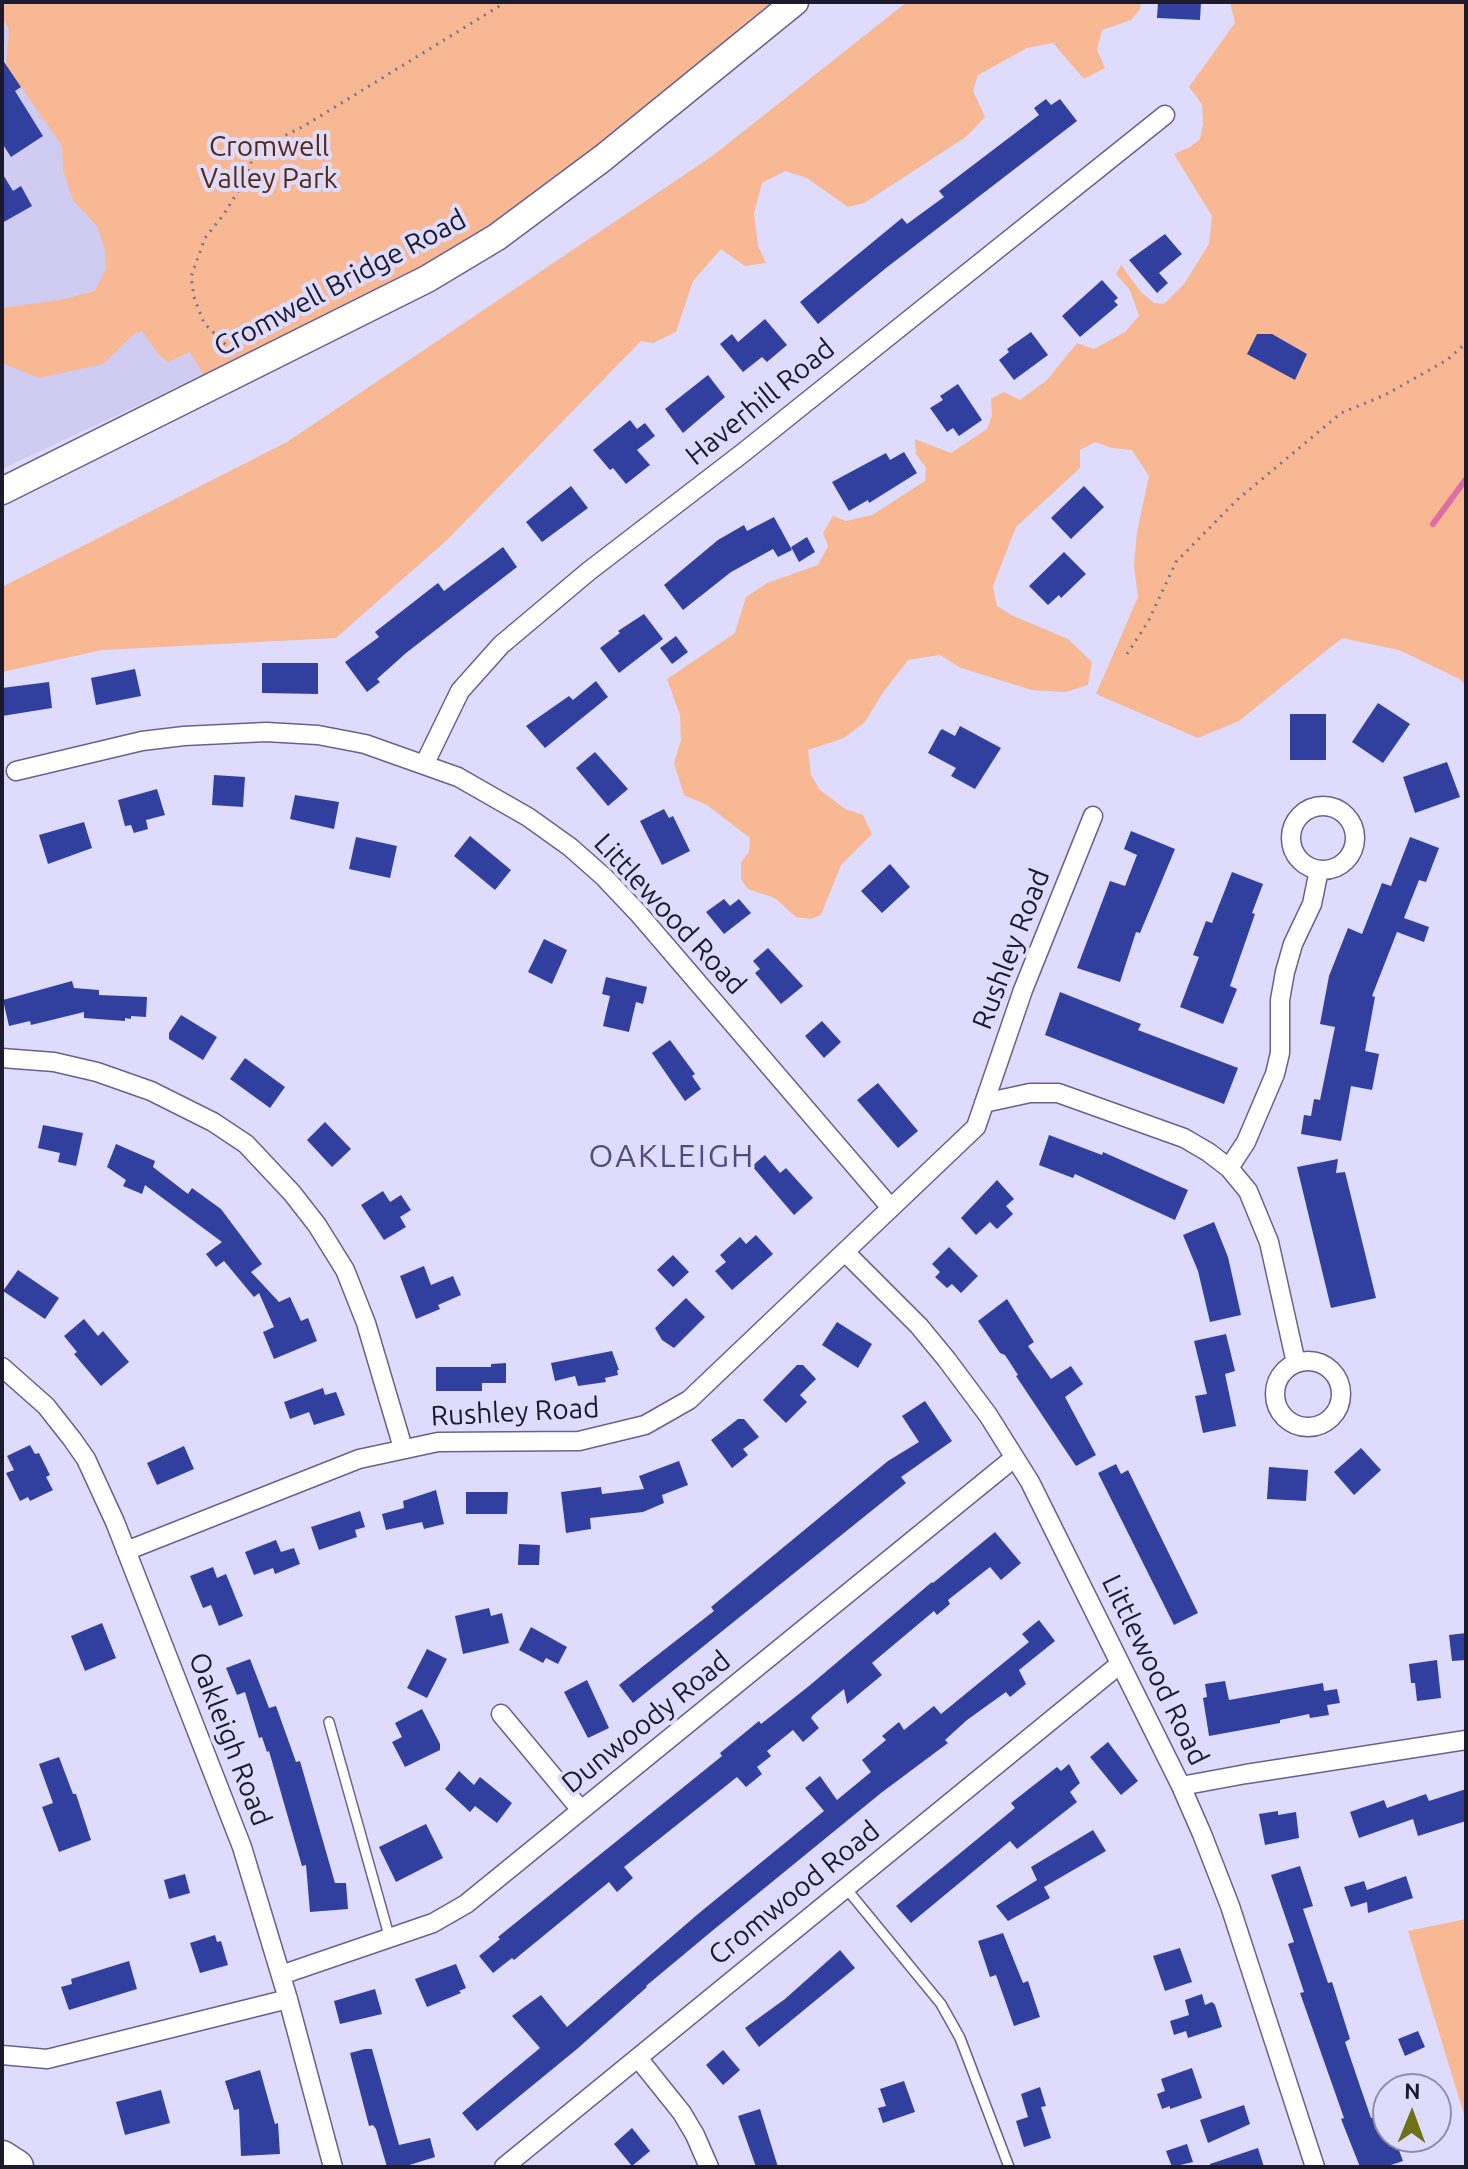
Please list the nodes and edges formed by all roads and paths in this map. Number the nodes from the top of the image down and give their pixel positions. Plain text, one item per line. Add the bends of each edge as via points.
1 (506, 2) edge
2 (795, 2) edge
3 (1165, 115) dead end
4 (1466, 343) edge
5 (243, 371) junction
6 (2, 491) edge
7 (1127, 654) dead end
8 (425, 763) junction
9 (16, 771) dead end
10 (1093, 816) dead end
11 (1319, 870) dead end
12 (2, 1058) edge
13 (984, 1103) junction
14 (1229, 1168) junction
15 (891, 1208) junction
16 (845, 1252) junction
17 (1296, 1363) dead end
18 (2, 1367) edge
19 (403, 1448) junction
20 (1014, 1458) junction
21 (126, 1551) junction
22 (1120, 1664) junction
23 (501, 1714) dead end
24 (329, 1722) dead end
25 (1466, 1740) edge
26 (1181, 1786) junction
27 (581, 1810) junction
28 (845, 1887) junction
29 (390, 1939) junction
30 (281, 1975) junction
31 (288, 1999) junction
32 (2, 2055) edge
33 (638, 2058) junction
34 (2, 2158) edge
35 (16, 2167) edge
36 (333, 2167) edge
37 (504, 2167) edge
38 (709, 2167) edge
39 (1009, 2167) edge
40 (1315, 2167) edge

1 - 5 path via 254,151 248,175 205,238 191,277 204,323 232,351
2 - 5 main road, Cromwell Bridge Road via 497,237 427,279
3 - 8 street, Haverhill Road via 501,645 460,691
4 - 7 path via 1447,360 1385,395 1341,413 1237,500 1176,562
5 - 6 main road, Cromwell Bridge Road
8 - 9 street, Littlewood Road via 365,744 266,732 142,741
8 - 15 street, Littlewood Road via 528,817 604,877
10 - 13 street, Rushley Road
11 - 14 street via 1312,904 1285,972 1275,1074
12 - 19 street via 54,1062 151,1091 213,1122 255,1154 317,1225 345,1270
13 - 14 street via 1030,1093 1086,1100 1184,1138
13 - 15 street, Rushley Road via 976,1127
14 - 17 street via 1248,1191 1269,1242
15 - 16 street, Rushley Road
16 - 19 street, Rushley Road via 689,1400 645,1425 579,1441 438,1442
16 - 20 street, Littlewood Road via 938,1349
18 - 21 street, Oakleigh Road via 46,1406 86,1459
19 - 21 street, Rushley Road via 310,1477
20 - 22 street, Littlewood Road
20 - 27 street, Dunwoody Road
21 - 30 street, Oakleigh Road via 242,1847
22 - 26 street, Littlewood Road
22 - 28 street, Cromwood Road
23 - 27 street
24 - 29 lane
25 - 26 street
26 - 40 street, Littlewood Road via 1230,1906
27 - 29 street, Dunwoody Road via 466,1904
28 - 33 street, Cromwood Road
28 - 39 lane via 941,2004 960,2038
29 - 30 street, Dunwoody Road
30 - 31 street, Oakleigh Road
31 - 32 street via 47,2059
31 - 36 street, Oakleigh Road
33 - 37 street, Cromwood Road
33 - 38 street via 682,2113
34 - 35 highway

